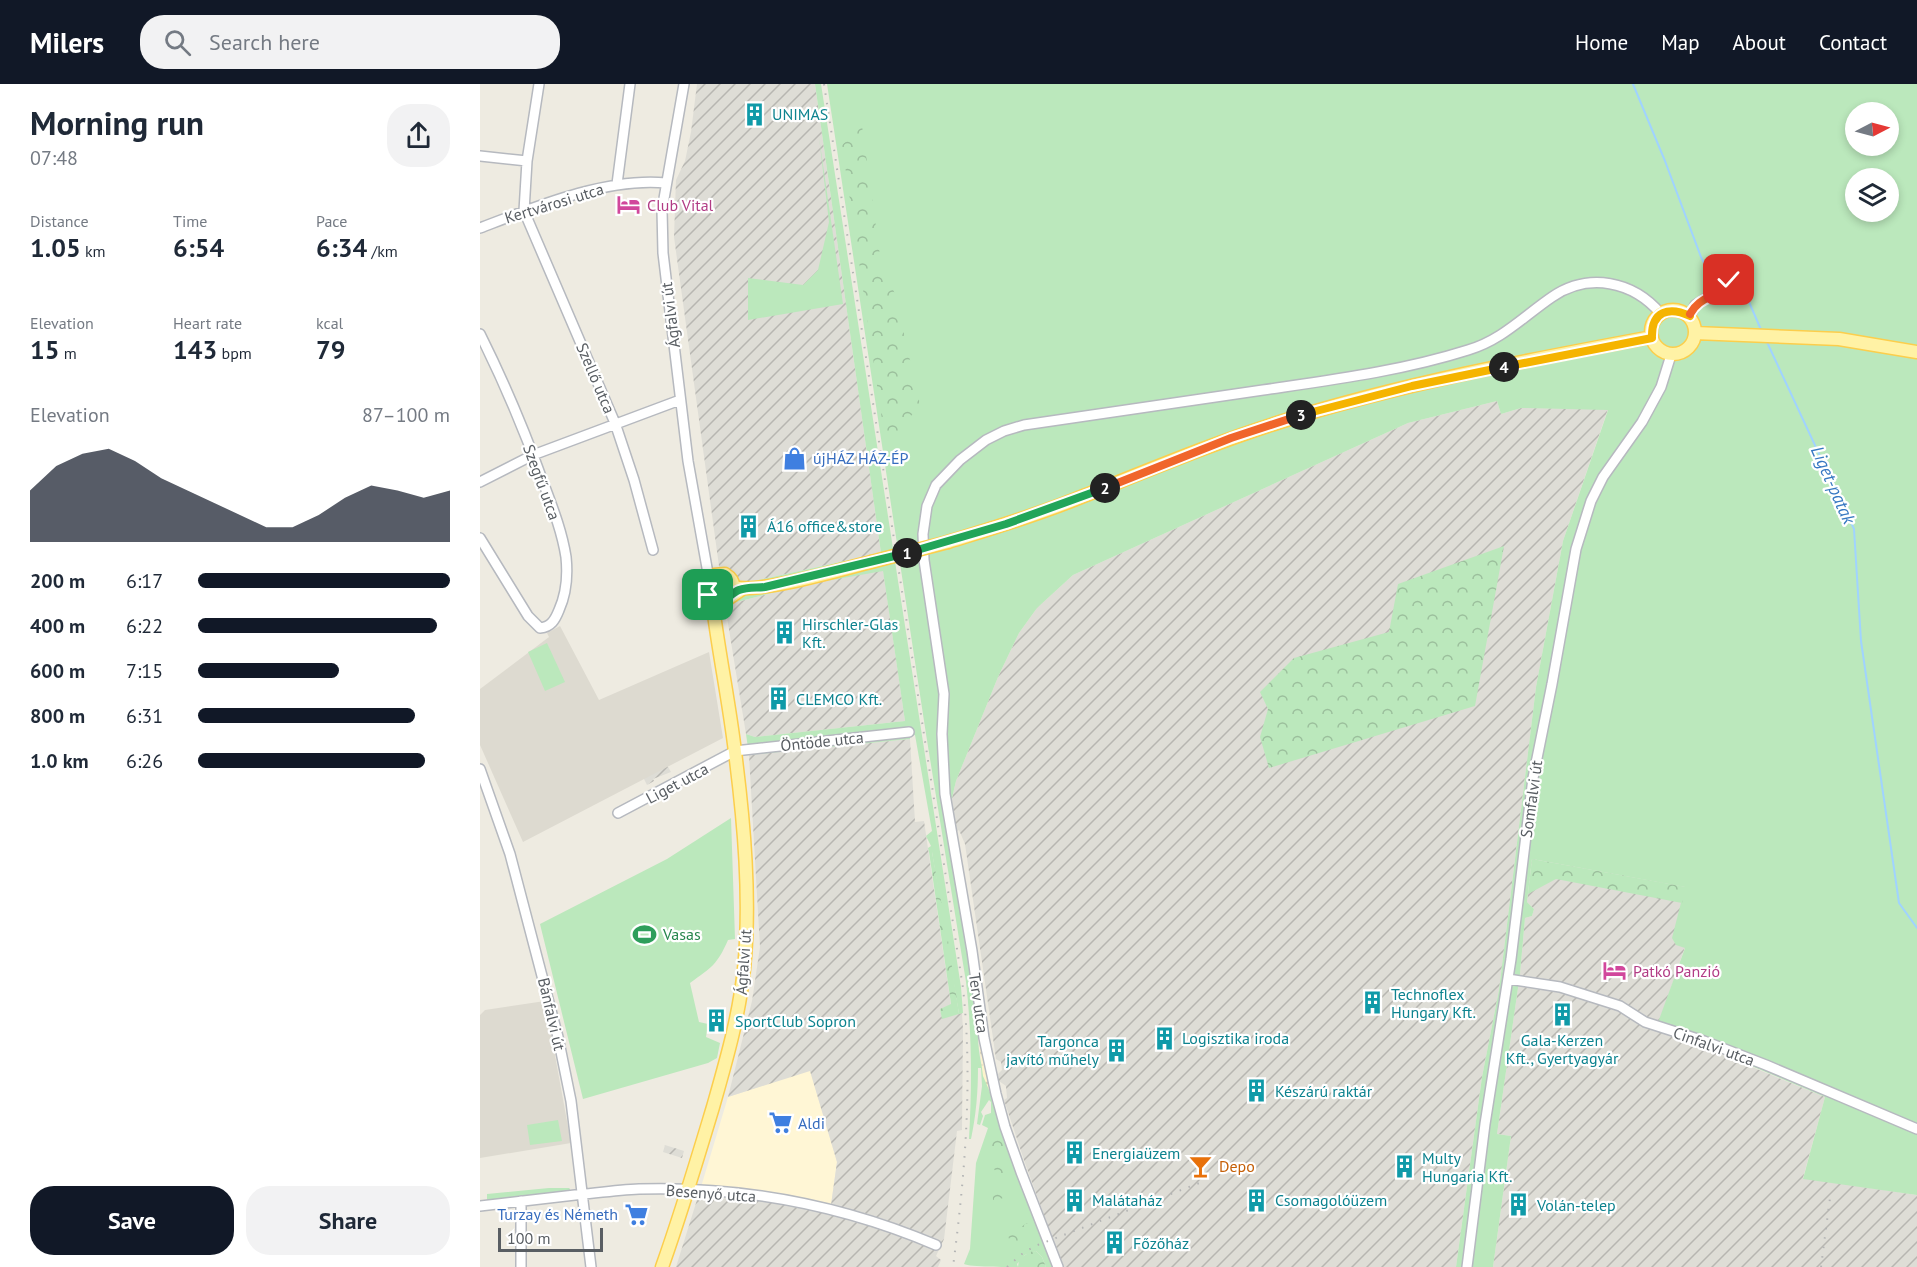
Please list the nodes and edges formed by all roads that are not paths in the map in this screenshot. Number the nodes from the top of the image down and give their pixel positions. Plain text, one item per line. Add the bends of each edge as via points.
1 (538, 84) edge
2 (630, 84) edge
3 (684, 84) edge
4 (480, 156) edge
5 (527, 160) junction
6 (666, 183) junction
7 (617, 184) junction
8 (524, 211) junction
9 (480, 228) edge
10 (1731, 276) dead end
11 (1661, 314) junction
12 (1690, 316) junction
13 (1695, 333) junction
14 (480, 334) edge
15 (1652, 338) junction
16 (1917, 352) edge
17 (1671, 355) junction
18 (680, 400) junction
19 (615, 423) junction
20 (533, 455) junction
21 (480, 482) edge
22 (480, 538) edge
23 (703, 547) junction
24 (653, 550) dead end
25 (722, 574) junction
26 (709, 579) junction
27 (728, 594) junction
28 (909, 732) dead end
29 (735, 751) junction
30 (480, 769) edge
31 (618, 813) dead end
32 (1508, 979) junction
33 (1917, 1129) edge
34 (688, 1189) junction
35 (583, 1194) junction
36 (521, 1202) junction
37 (480, 1206) edge
38 (936, 1245) dead end
39 (521, 1267) edge
40 (591, 1267) edge
41 (662, 1267) edge
42 (1058, 1267) edge
43 (1467, 1267) edge

1 - 5 street
2 - 7 street
3 - 6 street, Ágfalvi út
4 - 5 street
5 - 8 street
6 - 7 street, Kertvárosi utca
6 - 18 street, Ágfalvi út via 663,253
7 - 8 street, Kertvárosi utca
8 - 9 street, Kertvárosi utca
8 - 19 street, Szellő utca
10 - 12 street via 1719,293 1695,305
11 - 12 main road via 1673,310
11 - 15 main road via 1653,324
11 - 42 street, Terv utca via 1652,302 1627,287 1589,283 1553,296 1497,339 1469,350 1341,379 1004,431 960,460 936,485 927,506 924,560 944,694 945,794 991,1074 1009,1138
12 - 13 main road
13 - 16 main road via 1839,339
13 - 17 main road via 1688,349
14 - 20 street, Szegfű utca
15 - 17 main road via 1658,349
15 - 27 main road, bridge via 1412,386 1328,407 1231,438 1006,524 872,562
17 - 32 street, Somfalvi út via 1661,387 1642,423 1595,493 1576,549 1533,778
18 - 19 street
18 - 23 street, Ágfalvi út
19 - 20 street
19 - 24 street, Szellő utca
20 - 21 street
20 - 22 street, Szegfű utca via 562,539 567,576 566,591 550,625 540,628 528,616
23 - 25 street, Ágfalvi út
23 - 26 street, Ágfalvi út
25 - 26 main road
25 - 27 main road via 730,578
26 - 27 main road, Ágfalvi út via 706,589
27 - 29 main road, Ágfalvi út via 719,647
28 - 29 street, Öntöde utca
29 - 31 street, Liget utca
29 - 34 main road, Ágfalvi út via 745,879 744,969 735,1028
30 - 35 street, Bánfalvi út via 507,844 551,1007 571,1101
32 - 33 street, Cinfalvi utca via 1560,987 1620,1006 1645,1022 1704,1041
32 - 43 street, Somfalvi út
34 - 35 street, Besenyő utca
34 - 38 street, Besenyő utca via 776,1198 828,1209 901,1230
34 - 41 main road, Ágfalvi út
35 - 36 street, Besenyő utca
35 - 40 street, Bánfalvi út
36 - 37 street, Besenyő utca
36 - 39 street

